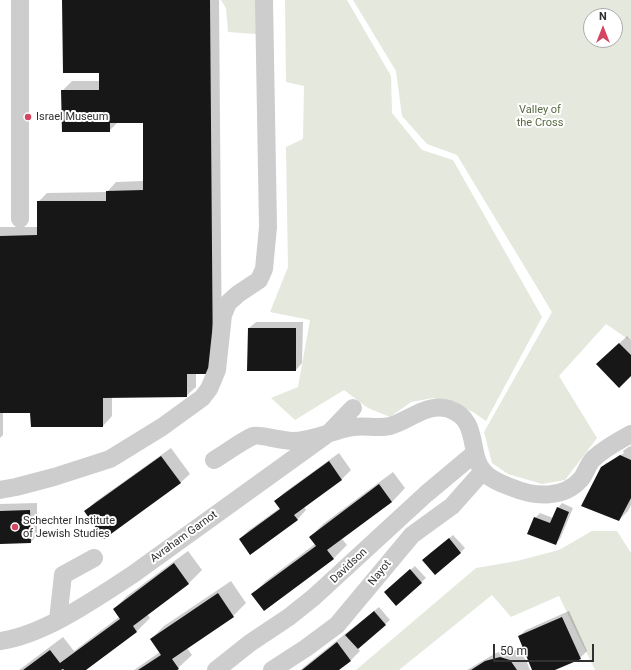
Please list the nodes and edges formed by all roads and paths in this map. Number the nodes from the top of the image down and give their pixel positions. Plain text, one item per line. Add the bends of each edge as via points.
1 (20, 0) edge
2 (264, 0) edge
3 (20, 219) dead end
4 (353, 408) dead end
5 (329, 433) junction
6 (631, 434) edge
7 (475, 453) junction
8 (214, 460) dead end
9 (483, 471) junction
10 (0, 490) edge
11 (94, 558) dead end
12 (58, 620) junction
13 (0, 641) edge
14 (216, 670) edge
15 (272, 670) edge

1 - 3 street
2 - 10 street via 268,227 264,269 260,280 228,303 223,315 217,370 209,389 202,398 162,427 110,459 54,477
4 - 5 street, Avraham Garnot
5 - 7 street via 355,426 384,427 397,424 427,409 448,409 459,414 467,423
5 - 8 street via 292,441 254,436
5 - 12 street, Avraham Garnot via 132,575
6 - 9 street via 609,446 592,460 581,479 570,488 556,494 540,495 519,490 492,479
7 - 9 street
7 - 14 street, Davidson via 426,494 314,597
9 - 15 street, Nayot via 452,506 412,535 337,625
11 - 12 street via 63,575
12 - 13 street, Avraham Garnot via 28,634

